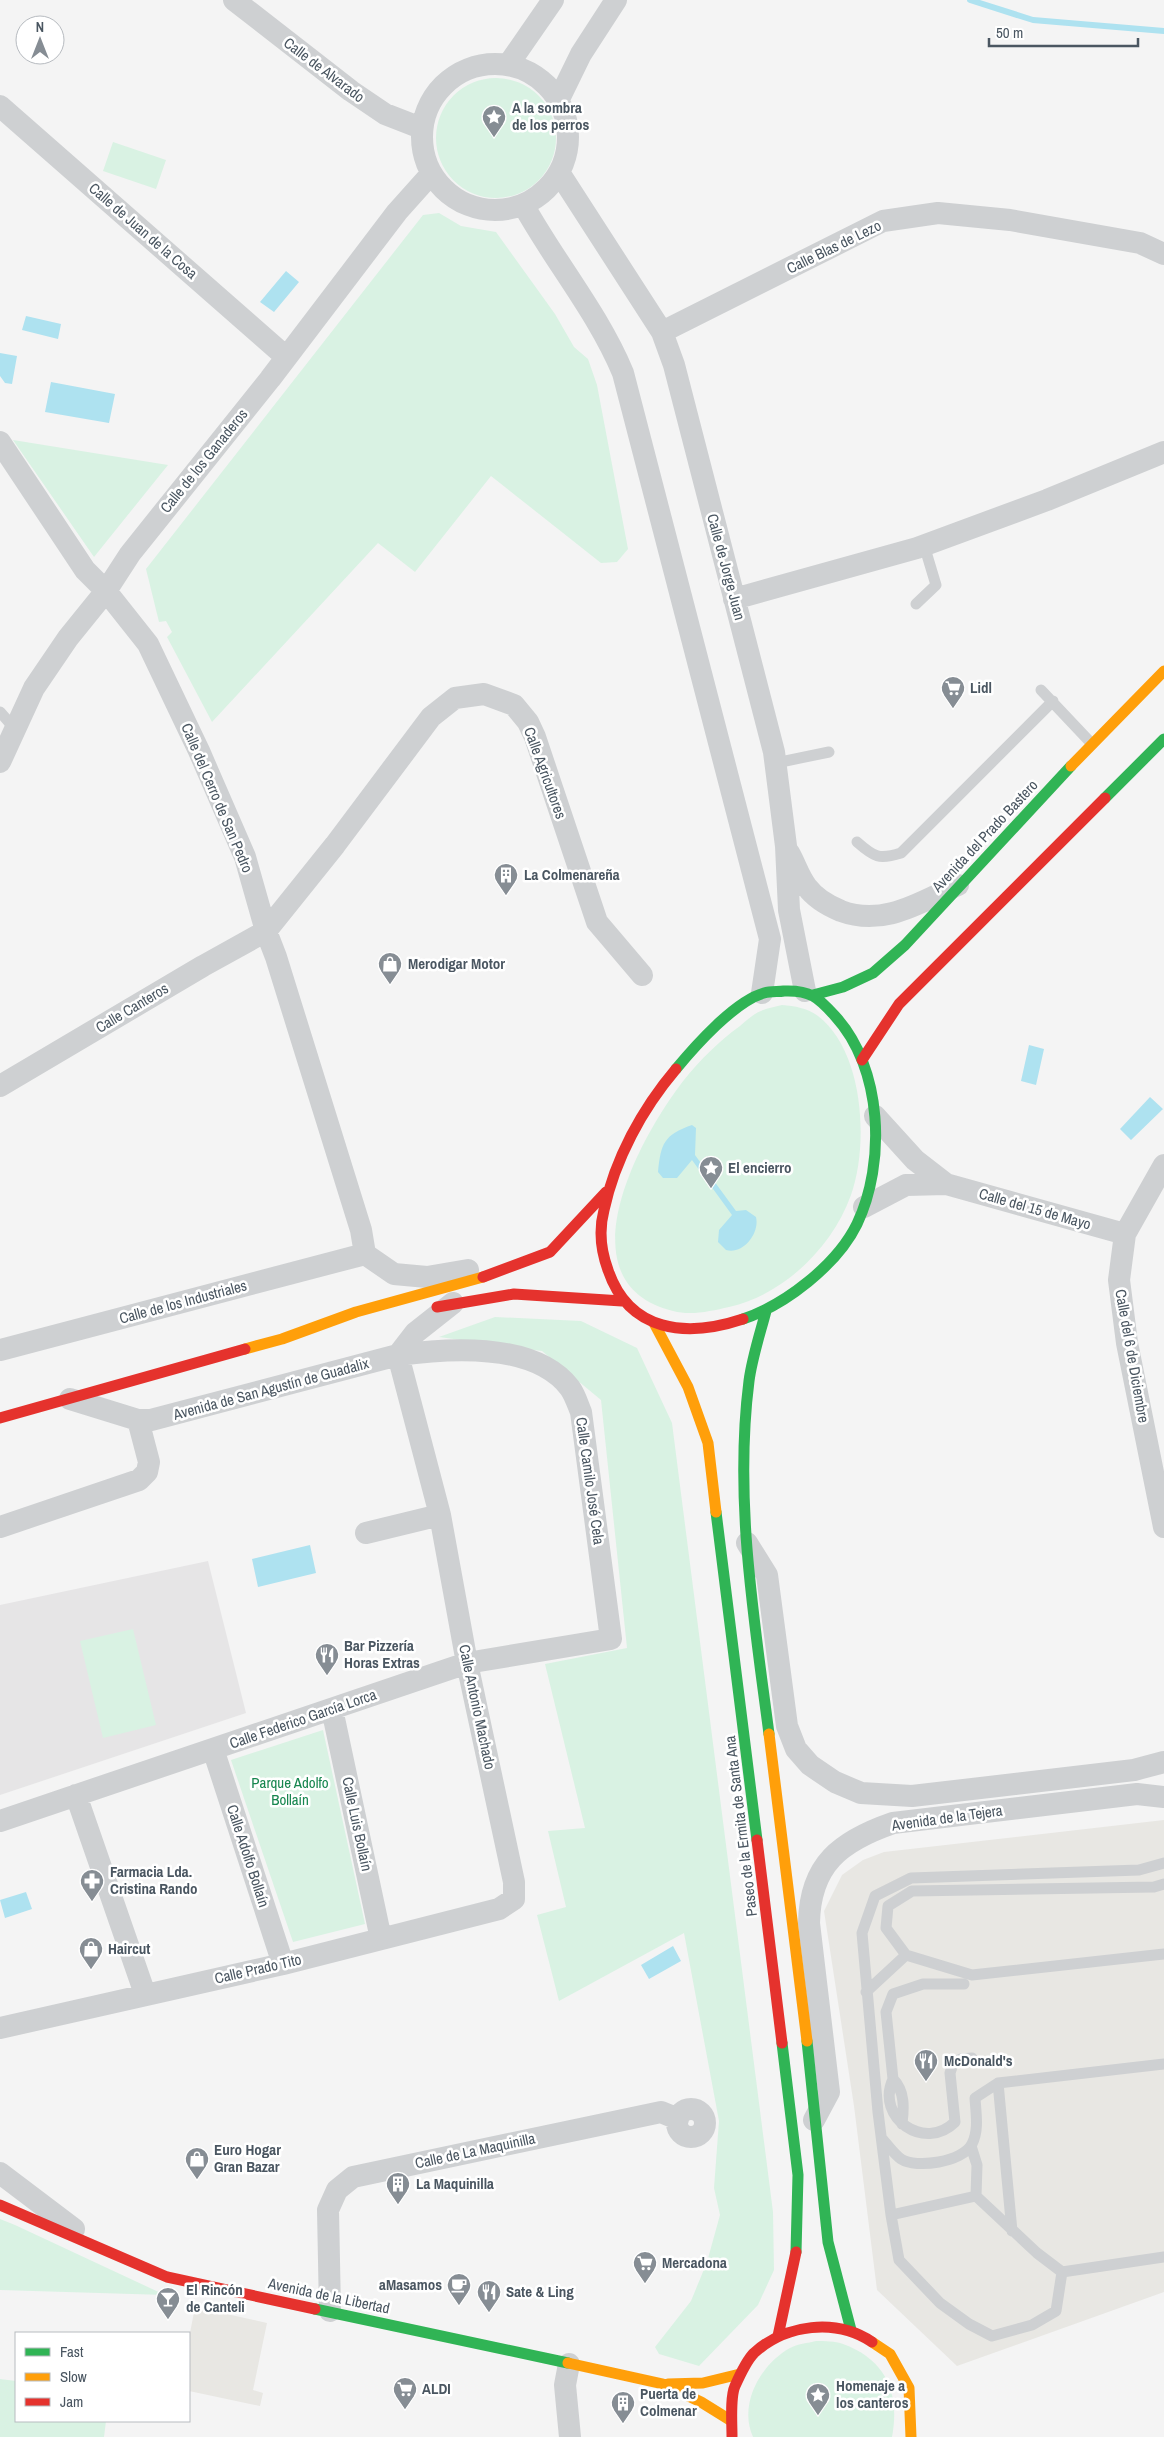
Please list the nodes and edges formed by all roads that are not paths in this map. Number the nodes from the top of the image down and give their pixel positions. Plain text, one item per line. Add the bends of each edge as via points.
1 (234, 0) edge
2 (553, 0) edge
3 (616, 0) edge
4 (508, 65) junction
5 (559, 100) junction
6 (0, 106) edge
7 (422, 128) junction
8 (430, 174) junction
9 (560, 174) junction
10 (524, 206) junction
11 (1164, 254) edge
12 (662, 332) junction
13 (286, 358) junction
14 (0, 442) edge
15 (1164, 452) edge
16 (924, 545) junction
17 (106, 591) junction
18 (734, 599) junction
19 (916, 604) dead end
20 (1164, 672) edge
21 (1041, 690) dead end
22 (1053, 701) junction
23 (0, 712) edge
24 (15, 730) junction
25 (1164, 739) edge
26 (1092, 744) junction
27 (829, 752) dead end
28 (0, 762) edge
29 (776, 763) junction
30 (857, 842) dead end
31 (786, 846) junction
32 (961, 883) junction
33 (266, 931) junction
34 (642, 975) dead end
35 (762, 993) junction
36 (809, 993) junction
37 (862, 1060) junction
38 (0, 1086) edge
39 (874, 1116) junction
40 (1164, 1165) edge
41 (946, 1184) junction
42 (607, 1191) junction
43 (864, 1207) junction
44 (1125, 1234) junction
45 (550, 1252) junction
46 (365, 1254) junction
47 (622, 1301) junction
48 (453, 1303) junction
49 (425, 1310) dead end
50 (766, 1311) junction
51 (654, 1323) junction
52 (340, 1330) dead end
53 (282, 1339) junction
54 (0, 1350) edge
55 (398, 1355) junction
56 (70, 1399) junction
57 (0, 1418) edge
58 (138, 1420) junction
59 (1158, 1469) edge
60 (440, 1515) junction
61 (0, 1527) edge
62 (1164, 1527) edge
63 (366, 1533) dead end
64 (747, 1543) junction
65 (611, 1639) joint
66 (467, 1663) junction
67 (332, 1709) junction
68 (213, 1749) junction
69 (1164, 1762) edge
70 (76, 1795) junction
71 (1164, 1797) edge
72 (0, 1820) edge
73 (1164, 1863) edge
74 (1164, 1884) edge
75 (514, 1899) joint
76 (382, 1938) junction
77 (1164, 1954) edge
78 (906, 1955) junction
79 (283, 1964) junction
80 (964, 1984) dead end
81 (866, 1992) junction
82 (145, 1994) junction
83 (0, 2028) edge
84 (972, 2058) dead end
85 (1164, 2064) edge
86 (998, 2083) junction
87 (678, 2119) dead end
88 (814, 2120) junction
89 (882, 2139) junction
90 (971, 2146) junction
91 (0, 2173) edge
92 (976, 2196) junction
93 (0, 2205) edge
94 (891, 2215) junction
95 (1012, 2230) junction
96 (100, 2247) junction
97 (1164, 2257) edge
98 (1062, 2272) junction
99 (330, 2311) junction
100 (851, 2330) junction
101 (778, 2336) junction
102 (569, 2364) junction
103 (740, 2374) junction
104 (663, 2384) junction
105 (730, 2420) junction
106 (570, 2437) edge
107 (732, 2437) edge
108 (911, 2437) edge

1 - 7 street, Calle de Alvarado via 350,91 385,114
2 - 4 street
3 - 5 street via 581,54
4 - 5 street via 528,71 546,83
4 - 7 street via 484,64 462,71 442,85 428,105
5 - 9 street via 569,136 567,156
6 - 13 street, Calle de Juan de la Cosa
7 - 8 street via 424,159
8 - 10 street via 444,191 475,208 503,211
8 - 13 street, Calle de los Ganaderos via 397,212
9 - 10 street via 544,193
9 - 12 street, Calle de Jorge Juan
10 - 35 street via 612,346 623,373 770,939
11 - 12 street, Calle Blas de Lezo via 1140,242 1010,220 938,213 883,221
12 - 18 street, Calle de Jorge Juan via 674,365
13 - 17 street, Calle de los Ganaderos via 130,554
14 - 17 street, Calle del Cerro de San Pedro via 85,570
15 - 16 street
16 - 18 street
16 - 19 lane via 936,585
17 - 24 street, Calle de los Ganaderos via 34,688
17 - 33 street, Calle del Cerro de San Pedro via 148,644 199,751 245,857
18 - 29 street, Calle de Jorge Juan
20 - 26 main road, Avenida del Prado Bastero
21 - 22 lane
22 - 26 lane
22 - 30 lane via 901,853 886,858 871,855
23 - 24 lane
24 - 28 street, Calle de los Ganaderos
25 - 37 main road via 899,1004
26 - 32 main road, Avenida del Prado Bastero
27 - 29 lane
29 - 31 street, Calle de Jorge Juan
31 - 32 street via 807,887 829,906 865,917 905,910
31 - 36 street, Calle de Jorge Juan via 789,910
32 - 36 main road, Avenida del Prado Bastero via 906,945 873,973 843,988
33 - 34 street, Calle Agricultores via 430,717 455,698 484,694 514,705 528,722 597,922
33 - 38 street, Calle Canteros
33 - 46 street, Calle del Cerro de San Pedro via 361,1230
35 - 36 main road, Avenida del Prado Bastero
35 - 42 main road via 716,1024 670,1074 632,1134
36 - 37 main road via 836,1015 853,1036
37 - 39 main road
39 - 41 street, Calle del 15 de Mayo via 915,1160
39 - 43 main road via 874,1160
40 - 44 street, Calle del 6 de Diciembre
41 - 43 street, Calle del 15 de Mayo via 906,1185
41 - 44 street, Calle del 15 de Mayo
42 - 45 main road
42 - 47 main road via 599,1245 607,1277
43 - 50 main road via 852,1231 827,1265
44 - 59 street, Calle del 6 de Diciembre via 1119,1280 1127,1343
45 - 46 street via 515,1256 427,1278 394,1274
45 - 53 main road via 492,1275 356,1312
46 - 54 street, Calle de los Industriales
47 - 48 main road via 514,1294
47 - 51 main road via 639,1316
48 - 49 main road
48 - 55 street via 415,1333
50 - 51 main road via 708,1327
50 - 64 main road via 749,1379 744,1431
51 - 101 main road, Paseo de la Ermita de Santa Ana via 688,1386 708,1443 729,1607 798,2175 797,2247
52 - 53 main road
53 - 56 main road
55 - 58 street, Avenida de San Agustín de Guadalix via 151,1420
55 - 60 street, Calle Antonio Machado
55 - 65 street, Calle Camilo José Cela via 432,1350 504,1353 540,1364 570,1388 581,1412
56 - 57 main road
56 - 58 street, Avenida de San Agustín de Guadalix
58 - 61 street via 149,1462 147,1472 139,1480
59 - 62 street, Calle del 6 de Diciembre
60 - 63 street
60 - 66 street, Calle Antonio Machado
64 - 69 street, Avenida de la Tejera via 767,1575 788,1726 796,1749 810,1765 834,1782 861,1793 912,1796 1134,1770
64 - 88 main road via 750,1590 804,2008
65 - 66 street, Calle Federico García Lorca
66 - 67 street, Calle Federico García Lorca
66 - 75 street, Calle Antonio Machado via 514,1882
67 - 68 street, Calle Federico García Lorca
67 - 76 street, Calle Luis Bollaín
68 - 70 street, Calle Federico García Lorca
68 - 79 street, Calle Adolfo Bollaín
70 - 72 street, Calle Federico García Lorca
70 - 82 street
71 - 88 street, Avenida de la Tejera via 1137,1794 893,1823 868,1832 842,1847 827,1861 816,1879 809,1903 829,2092
73 - 81 lane via 1139,1870 911,1878 875,1896 862,1932
74 - 78 lane via 1125,1888 912,1891 888,1906 886,1928
75 - 76 street, Calle Prado Tito via 499,1909
76 - 79 street, Calle Prado Tito
77 - 78 lane via 972,1975
78 - 81 lane
79 - 82 street, Calle Prado Tito
80 - 84 lane via 923,1984 893,1994 886,2012 893,2079 900,2086 904,2109 902,2124 913,2132 948,2129 955,2122 952,2064
81 - 89 lane
82 - 83 street, Calle Prado Tito
85 - 86 lane
86 - 90 lane via 975,2098 977,2125
86 - 95 lane
87 - 99 street, Calle de La Maquinilla via 661,2112 353,2177 337,2190 328,2210
88 - 100 main road via 828,2242
89 - 90 lane via 902,2160 931,2164 958,2156
89 - 94 lane
90 - 92 lane via 977,2165
91 - 96 street
92 - 94 lane
92 - 95 lane
93 - 96 main road, Avenida de la Libertad
94 - 98 lane via 899,2260 940,2303 992,2336 1032,2325 1056,2311
95 - 98 lane
96 - 99 main road, Avenida de la Libertad via 167,2277
97 - 98 lane
99 - 102 main road, Avenida de la Libertad
100 - 101 main road via 814,2325
100 - 108 main road via 872,2340 889,2354 903,2373 911,2395 914,2420
101 - 103 main road via 756,2352
102 - 104 main road, Avenida de la Libertad
102 - 106 street via 565,2385
103 - 104 main road, Avenida de la Libertad via 703,2383
103 - 105 main road via 734,2388
104 - 105 main road, Avenida de la Libertad
105 - 107 main road

